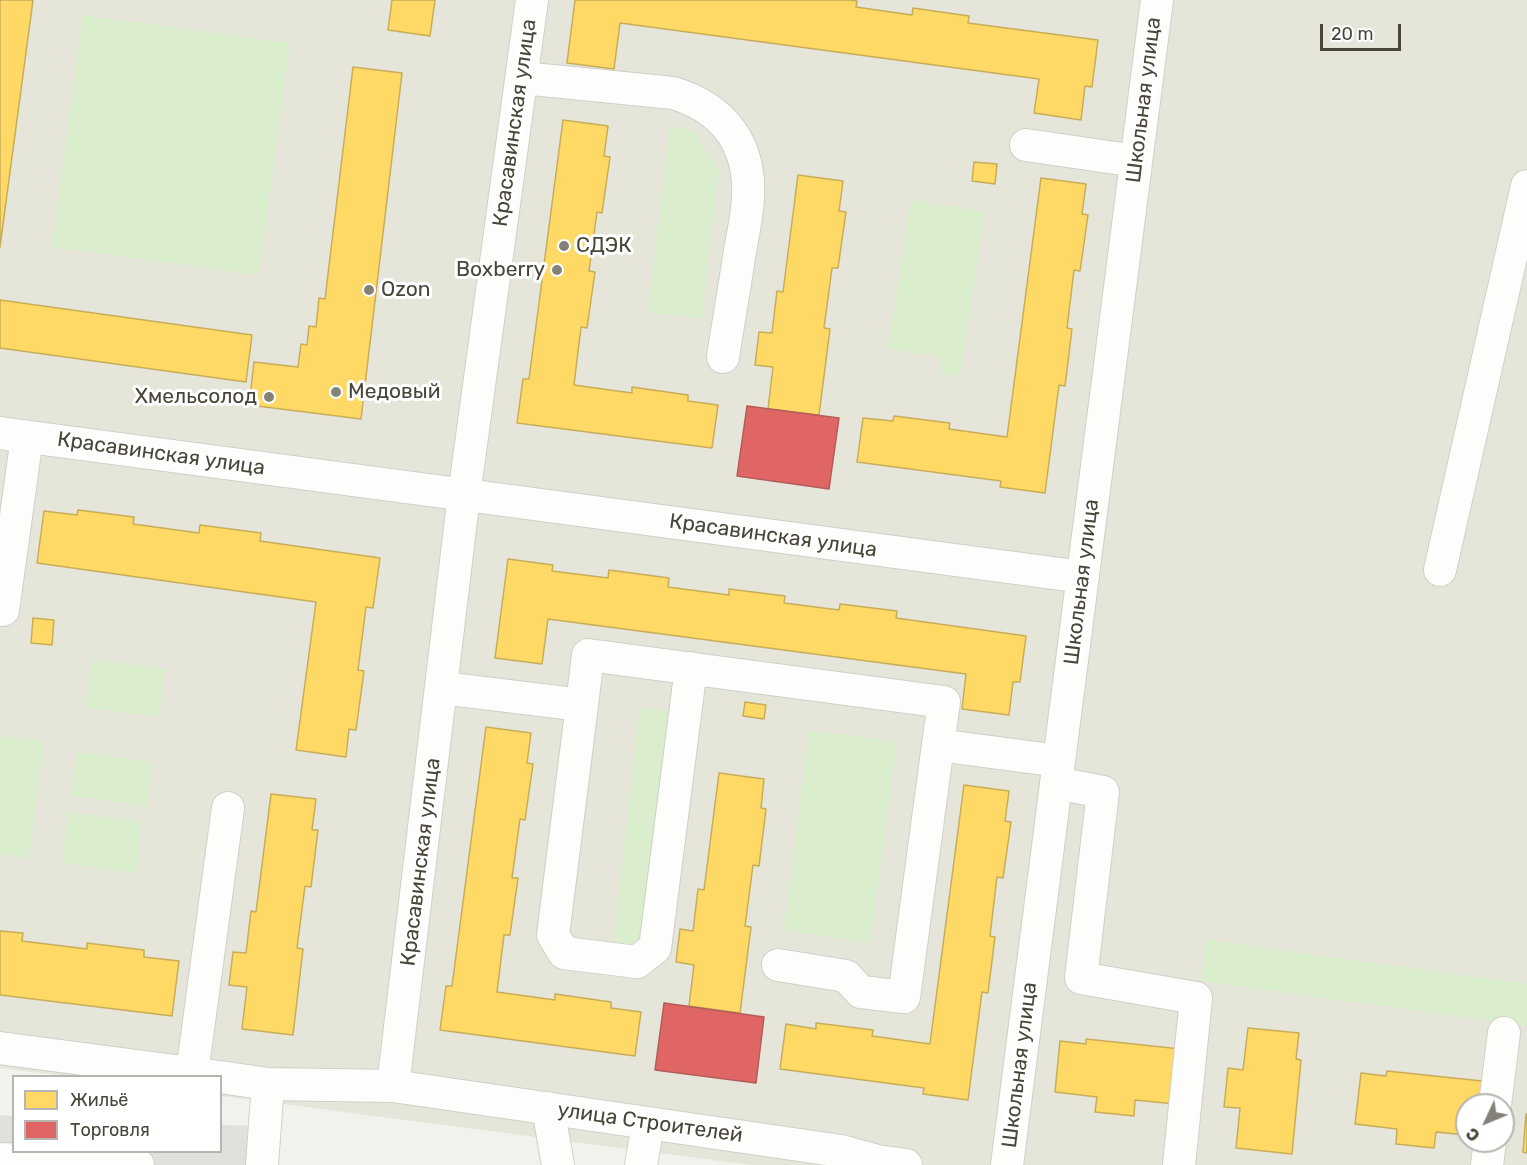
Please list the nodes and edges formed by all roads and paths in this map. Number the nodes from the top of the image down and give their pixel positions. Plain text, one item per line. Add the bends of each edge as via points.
1 (532, 0) edge
2 (1157, 0) edge
3 (522, 78) junction
4 (1026, 145) dead end
5 (1136, 161) junction
6 (1527, 186) edge
7 (723, 357) dead end
8 (13, 435) edge
9 (464, 495) junction
10 (1440, 570) dead end
11 (1083, 577) junction
12 (3, 610) dead end
13 (691, 668) junction
14 (442, 688) junction
15 (582, 705) junction
16 (938, 745) junction
17 (1057, 772) junction
18 (228, 808) dead end
19 (778, 965) dead end
20 (1082, 978) junction
21 (1030, 982) junction
22 (1504, 1033) dead end
23 (0, 1048) edge
24 (202, 1075) edge
25 (209, 1075) edge
26 (222, 1078) edge
27 (268, 1084) junction
28 (393, 1086) junction
29 (1496, 1093) edge
30 (548, 1108) junction
31 (648, 1124) junction
32 (839, 1158) edge
33 (0, 1159) edge
34 (138, 1165) edge
35 (262, 1165) edge
36 (558, 1165) edge
37 (641, 1165) edge
38 (906, 1165) edge
39 (1007, 1165) edge
40 (1179, 1165) edge

1 - 3 street, Красавинская улица
2 - 5 street, Школьная улица
3 - 7 street via 673,93 693,98 721,118 738,142 747,165 748,199
3 - 9 street, Красавинская улица
4 - 5 street
5 - 11 street, Школьная улица
6 - 10 street
8 - 9 street, Красавинская улица
8 - 12 street
9 - 11 street, Красавинская улица
9 - 14 street, Красавинская улица
11 - 17 street, Школьная улица
13 - 15 street via 588,656
13 - 15 street via 655,948 637,962 564,953 553,934
13 - 16 street via 944,702
14 - 15 street
14 - 28 street, Красавинская улица
16 - 17 street
16 - 19 street via 904,997 861,992 846,976
17 - 20 street via 1102,792
17 - 21 street, Школьная улица
18 - 25 street
20 - 21 street
20 - 40 street via 1196,998
21 - 39 street, Школьная улица
22 - 29 street
23 - 24 street, улица Строителей
26 - 27 street, улица Строителей
27 - 28 street, улица Строителей
27 - 35 street
28 - 30 street, улица Строителей
30 - 31 street, улица Строителей
30 - 36 street
31 - 32 street, улица Строителей
31 - 37 street
32 - 38 street, улица Строителей
33 - 34 street

